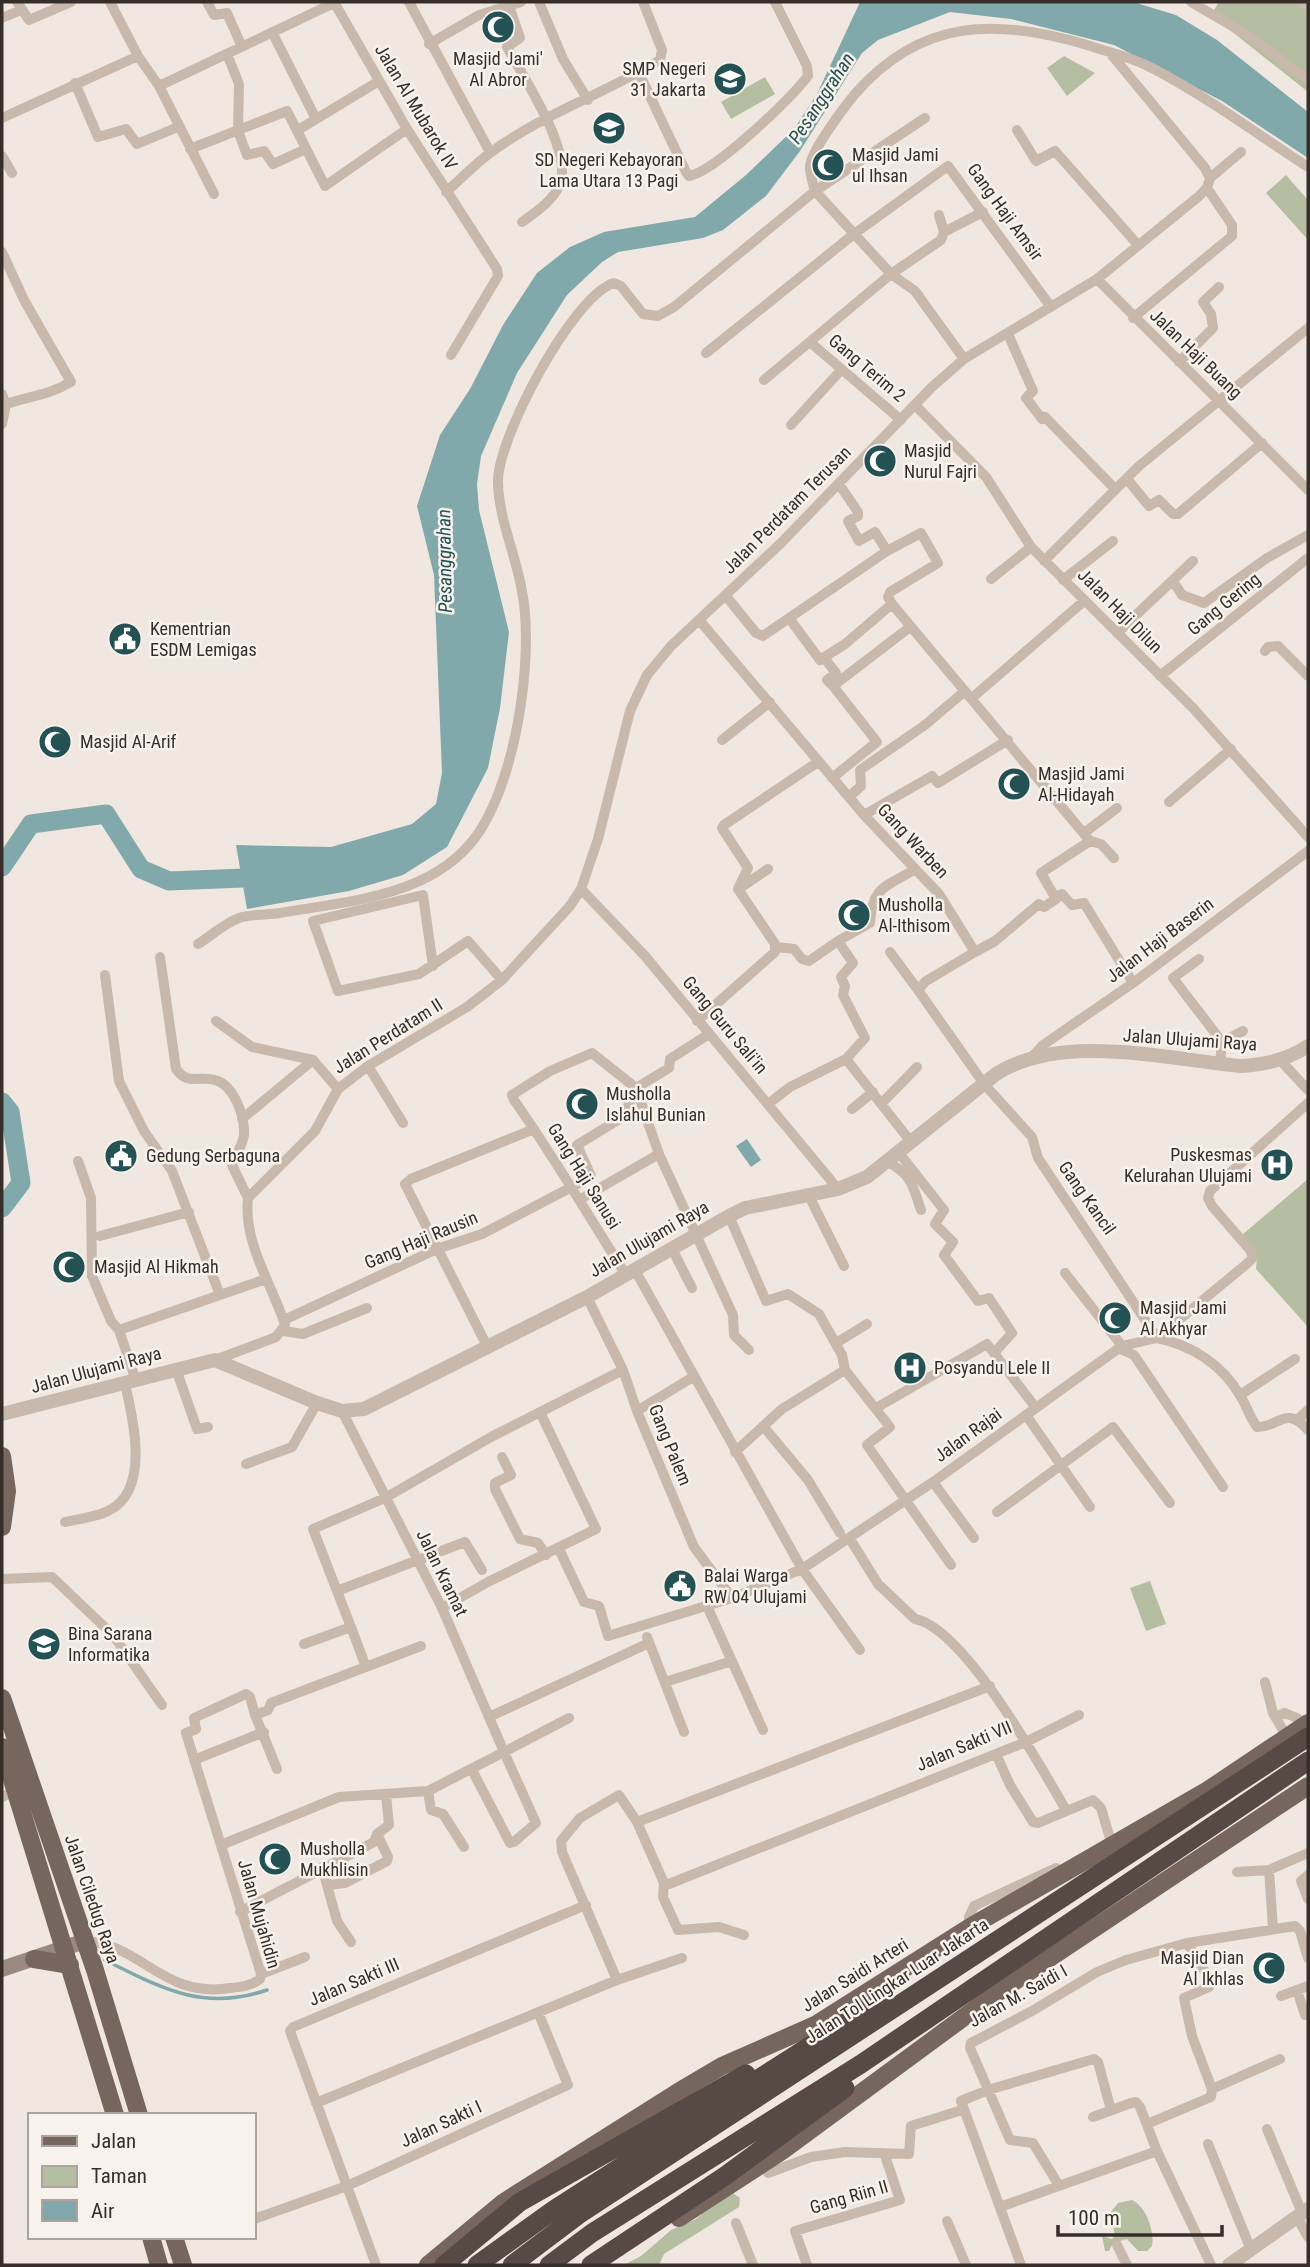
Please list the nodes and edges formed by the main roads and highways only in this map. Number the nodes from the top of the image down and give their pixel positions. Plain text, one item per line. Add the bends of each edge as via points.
1 (2, 1456) edge
2 (2, 1527) edge
3 (2, 1700) edge
4 (1307, 1728) edge
5 (2, 1747) edge
6 (1308, 1761) edge
7 (1308, 1786) edge
8 (8, 1794) edge
9 (50, 1839) junction
10 (32, 1846) junction
11 (1116, 1852) junction
12 (87, 1947) junction
13 (39, 1958) junction
14 (68, 1959) junction
15 (2, 1969) edge
16 (808, 2047) junction
17 (861, 2064) junction
18 (114, 2113) edge
19 (138, 2113) edge
20 (152, 2239) edge
21 (175, 2239) edge
22 (159, 2265) edge
23 (183, 2265) edge
24 (428, 2265) edge
25 (444, 2265) edge
26 (477, 2265) edge
27 (512, 2265) edge
28 (549, 2265) edge
29 (591, 2265) edge
30 (604, 2265) edge

1 - 2 main road via 8,1492
3 - 9 main road, Jalan Ciledug Raya
4 - 11 highway, Jalan Tol Lingkar Luar Jakarta
4 - 11 main road, Jalan Saidi Arteri
5 - 8 main road
6 - 17 highway
7 - 30 main road via 959,2022 782,2151
8 - 10 main road
9 - 10 main road
9 - 12 main road, Jalan Ciledug Raya
10 - 14 main road
11 - 16 highway
11 - 24 main road, Jalan Saidi Arteri via 1072,1867 815,2025 723,2066 678,2092 505,2202
11 - 27 highway, Jalan Tol Lingkar Luar Jakarta via 581,2213
12 - 14 main road
12 - 19 main road, Jalan Ciledug Raya
13 - 14 main road
13 - 14 main road
13 - 15 main road
14 - 18 main road
16 - 25 highway via 760,2066 520,2202
16 - 26 highway via 555,2209
17 - 28 highway via 592,2233
17 - 29 highway via 851,2083 796,2126
20 - 22 main road
21 - 23 main road

